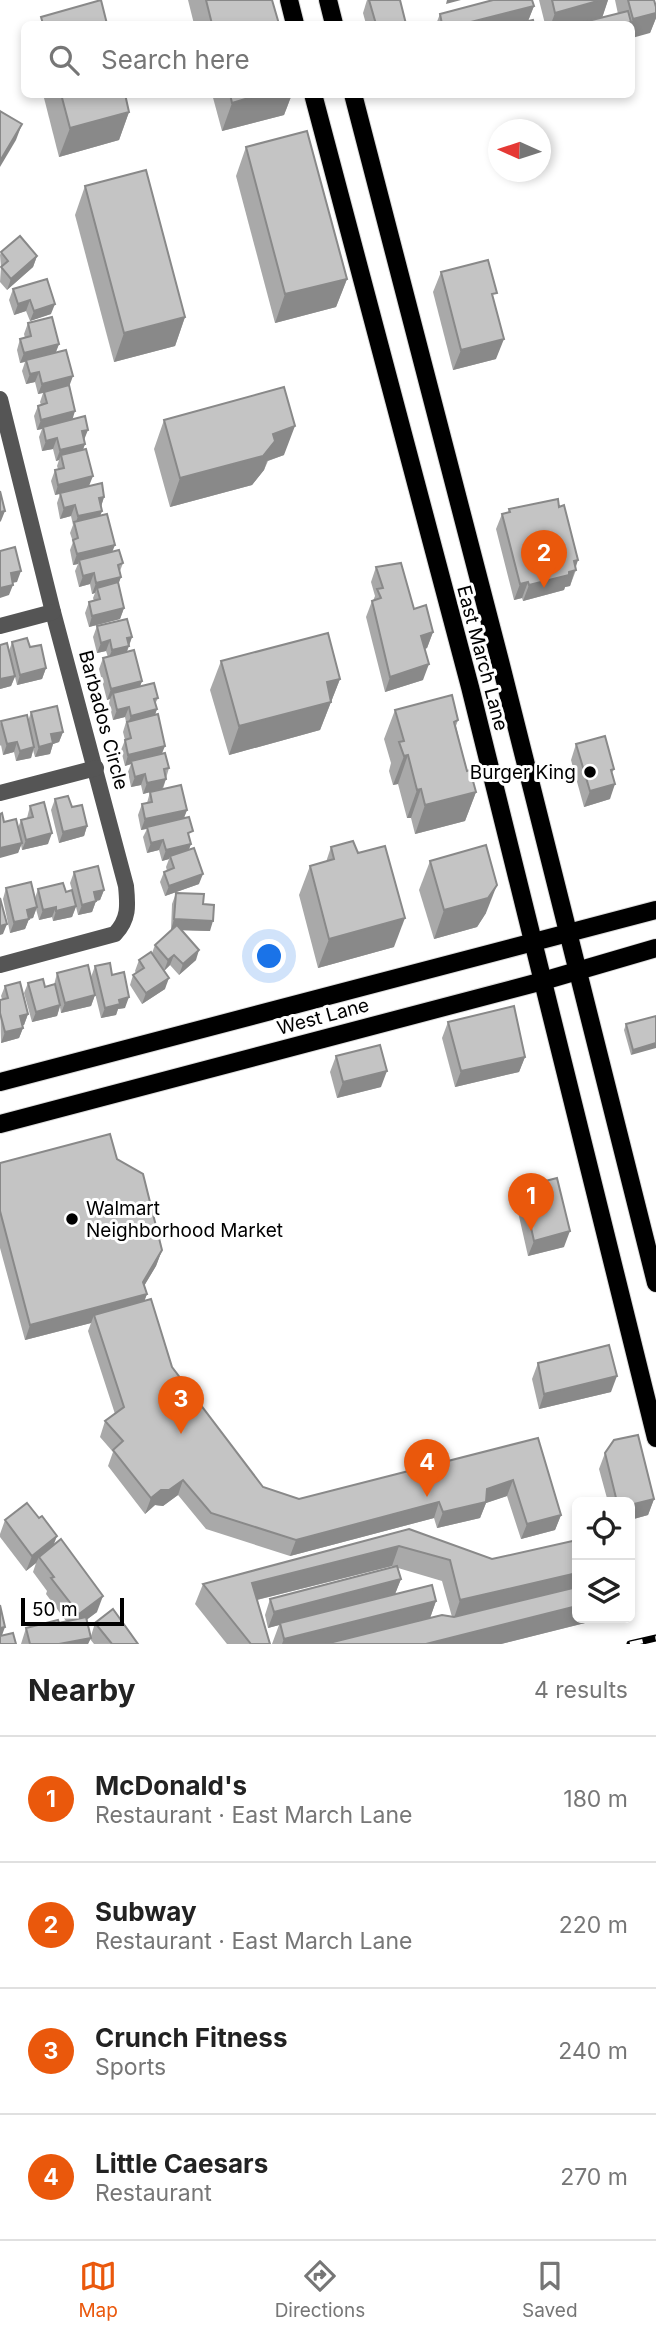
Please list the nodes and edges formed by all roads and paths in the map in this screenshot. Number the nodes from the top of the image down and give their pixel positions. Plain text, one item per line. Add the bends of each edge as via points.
1 (289, 0) edge
2 (328, 0) edge
3 (294, 21) edge
4 (333, 21) edge
5 (314, 98) edge
6 (354, 98) edge
7 (0, 399) edge
8 (7, 455) edge
9 (53, 612) junction
10 (0, 625) edge
11 (96, 768) junction
12 (0, 793) edge
13 (656, 910) edge
14 (568, 933) junction
15 (533, 942) junction
16 (656, 948) edge
17 (0, 965) edge
18 (577, 971) junction
19 (543, 981) junction
20 (0, 1082) edge
21 (0, 1124) edge
22 (656, 1283) edge
23 (656, 1438) edge

1 - 3 main road
2 - 4 main road
5 - 15 main road, East March Lane
6 - 14 main road, East March Lane
7 - 8 street, Barbados Circle
8 - 9 street, Barbados Circle
9 - 10 street
9 - 11 street, Barbados Circle
11 - 12 street
11 - 17 street, Barbados Circle via 126,886 129,907 124,924 116,934 100,940
13 - 14 main road, West Lane
14 - 15 main road, West Lane
14 - 18 main road, East March Lane
15 - 19 main road, East March Lane
15 - 20 main road, West Lane
16 - 18 main road, West Lane
18 - 19 main road, West Lane
18 - 22 main road, East March Lane
19 - 21 main road, West Lane
19 - 23 main road, East March Lane

